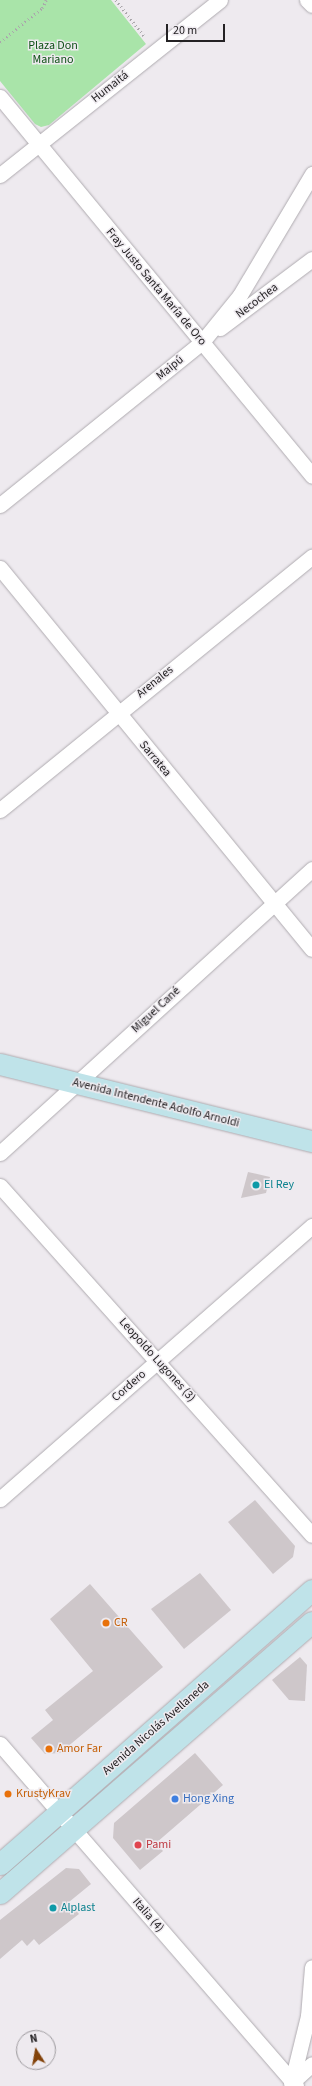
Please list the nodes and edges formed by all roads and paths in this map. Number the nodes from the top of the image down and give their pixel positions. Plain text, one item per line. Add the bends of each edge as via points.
1 (46, 0) edge
2 (116, 0) edge
3 (220, 0) edge
4 (307, 0) edge
5 (312, 5) edge
6 (0, 42) edge
7 (156, 51) junction
8 (0, 97) edge
9 (38, 144) junction
10 (312, 174) edge
11 (0, 175) edge
12 (312, 259) edge
13 (202, 342) junction
14 (312, 476) edge
15 (0, 505) edge
16 (312, 556) edge
17 (0, 568) edge
18 (117, 712) junction
19 (0, 810) edge
20 (312, 869) edge
21 (273, 902) junction
22 (312, 949) edge
23 (0, 1064) edge
24 (76, 1084) junction
25 (312, 1141) edge
26 (0, 1152) edge
27 (0, 1186) edge
28 (312, 1226) edge
29 (158, 1360) junction
30 (0, 1499) edge
31 (312, 1535) edge
32 (312, 1590) edge
33 (312, 1622) edge
34 (0, 1744) edge
35 (60, 1813) junction
36 (74, 1829) junction
37 (0, 1864) edge
38 (0, 1893) edge
39 (312, 1967) edge
40 (312, 2064) edge
41 (292, 2084) edge

1 - 6 path via 42,8
2 - 7 path
3 - 7 street, Humaitá
4 - 5 street
7 - 9 street, Humaitá
8 - 9 street, Fray Justo Santa María de Oro
9 - 11 street, Humaitá
9 - 13 street, Fray Justo Santa María de Oro
10 - 13 street, Maipú via 240,295
12 - 13 street, Necochea
13 - 14 street, Fray Justo Santa María de Oro
13 - 15 street, Maipú
16 - 18 street, Arenales
17 - 18 street, Sarratea
18 - 19 street, Arenales
18 - 21 street, Sarratea
20 - 21 street, Miguel Cané
21 - 22 street, Sarratea
21 - 24 street, Miguel Cané
23 - 24 main road, Avenida Intendente Adolfo Arnoldi
24 - 25 main road, Avenida Intendente Adolfo Arnoldi
24 - 26 street, Miguel Cané
27 - 29 street, Leopoldo Lugones (3)
28 - 29 street, Cordero
29 - 30 street, Cordero
29 - 31 street, Leopoldo Lugones (3)
32 - 35 main road, Avenida Nicolás Avellaneda
33 - 36 main road, Avenida Nicolás Avellaneda
34 - 35 street, Italia (4)
35 - 36 street, Italia (4)
35 - 37 main road, Avenida Nicolás Avellaneda
36 - 38 main road, Avenida Nicolás Avellaneda
36 - 41 street, Italia (4)
39 - 41 street via 308,2016
40 - 41 street

